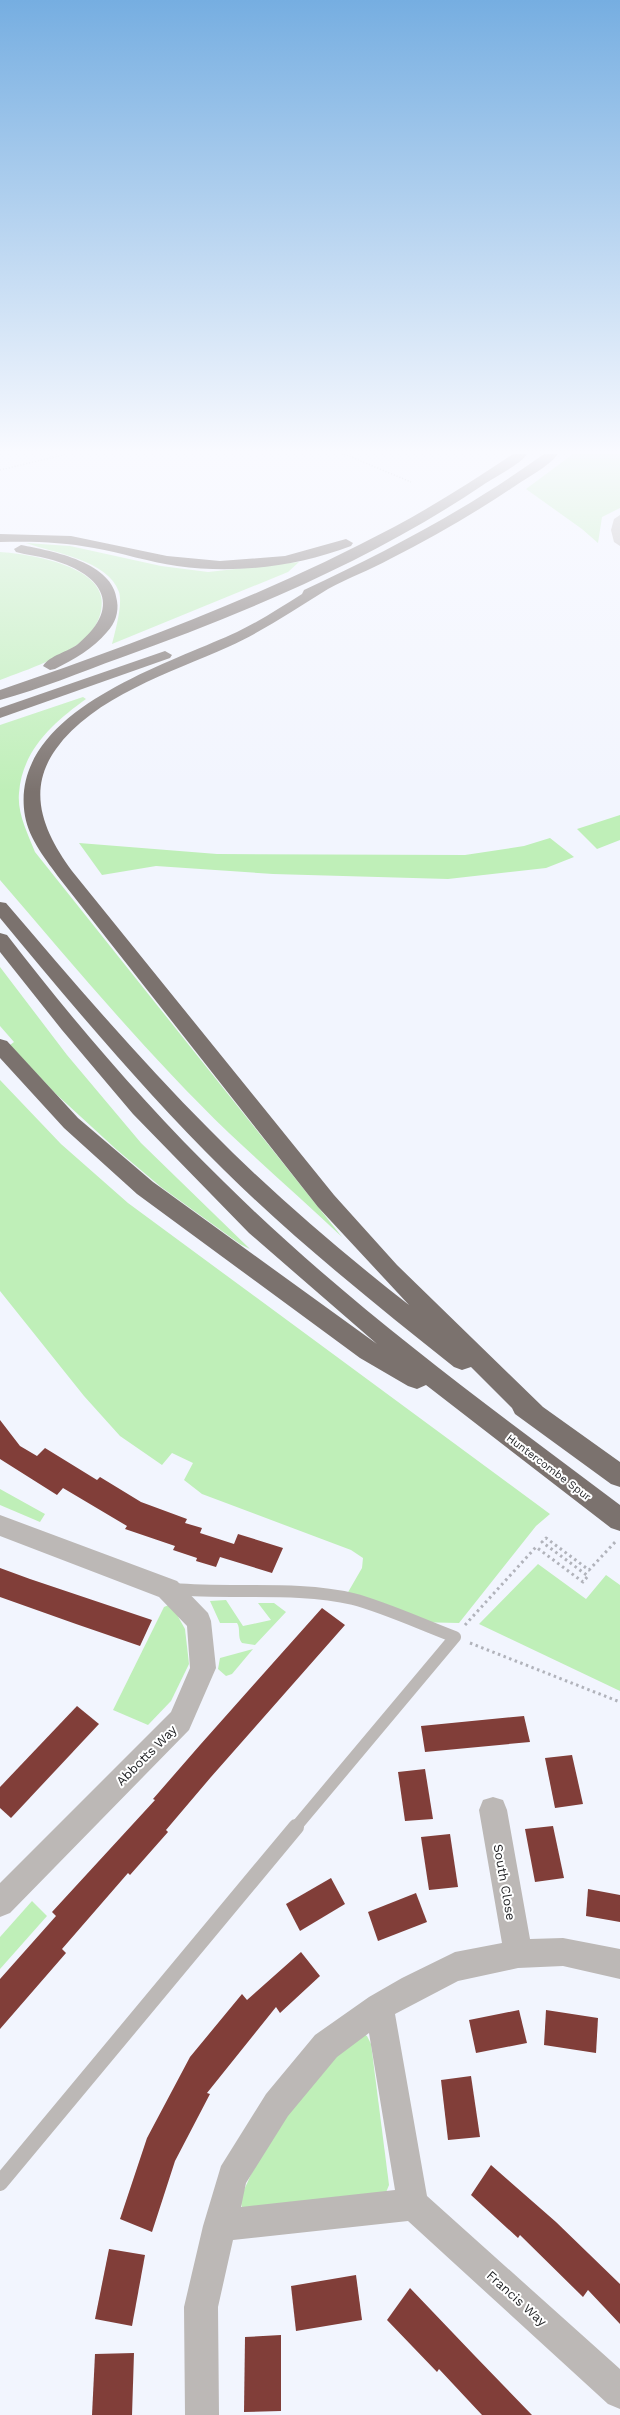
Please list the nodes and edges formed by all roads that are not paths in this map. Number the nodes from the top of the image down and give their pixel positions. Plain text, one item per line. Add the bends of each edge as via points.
1 (81, 567) edge
2 (321, 567) edge
3 (364, 567) edge
4 (323, 587) junction
5 (0, 687) edge
6 (0, 695) edge
7 (0, 713) edge
8 (0, 907) edge
9 (0, 940) edge
10 (0, 1046) edge
11 (479, 1414) junction
12 (535, 1415) junction
13 (620, 1476) edge
14 (620, 1520) edge
15 (0, 1525) edge
16 (168, 1589) junction
17 (493, 1810) dead end
18 (0, 1903) edge
19 (518, 1954) junction
20 (620, 1964) edge
21 (379, 2007) junction
22 (0, 2183) edge
23 (413, 2204) junction
24 (219, 2226) junction
25 (620, 2392) edge
26 (202, 2415) edge

1 - 5 highway via 102,581 109,592 112,612 104,630 89,645 54,664
2 - 6 highway via 249,601 142,644
3 - 4 highway
4 - 7 highway via 142,664
4 - 12 highway via 243,635 123,690 80,716 55,740 37,766 32,789 33,815 44,840 66,875 301,1171 390,1271
8 - 12 highway via 126,1055 230,1163 373,1290
9 - 11 highway via 93,1057 200,1172 297,1264 412,1362
10 - 11 highway via 51,1103 92,1142 174,1210 368,1352
11 - 14 highway, Huntercombe Spur
12 - 13 highway
15 - 16 street, Abbotts Way
16 - 18 street, Abbotts Way via 199,1621 202,1668 180,1721
16 - 22 lane via 314,1593 353,1599 455,1637
17 - 19 street, South Close
19 - 20 street via 563,1952
19 - 21 street via 455,1967
21 - 23 street
21 - 24 street via 326,2046 277,2105 232,2177
23 - 24 street
23 - 25 street, Francis Way
24 - 26 street via 201,2307

